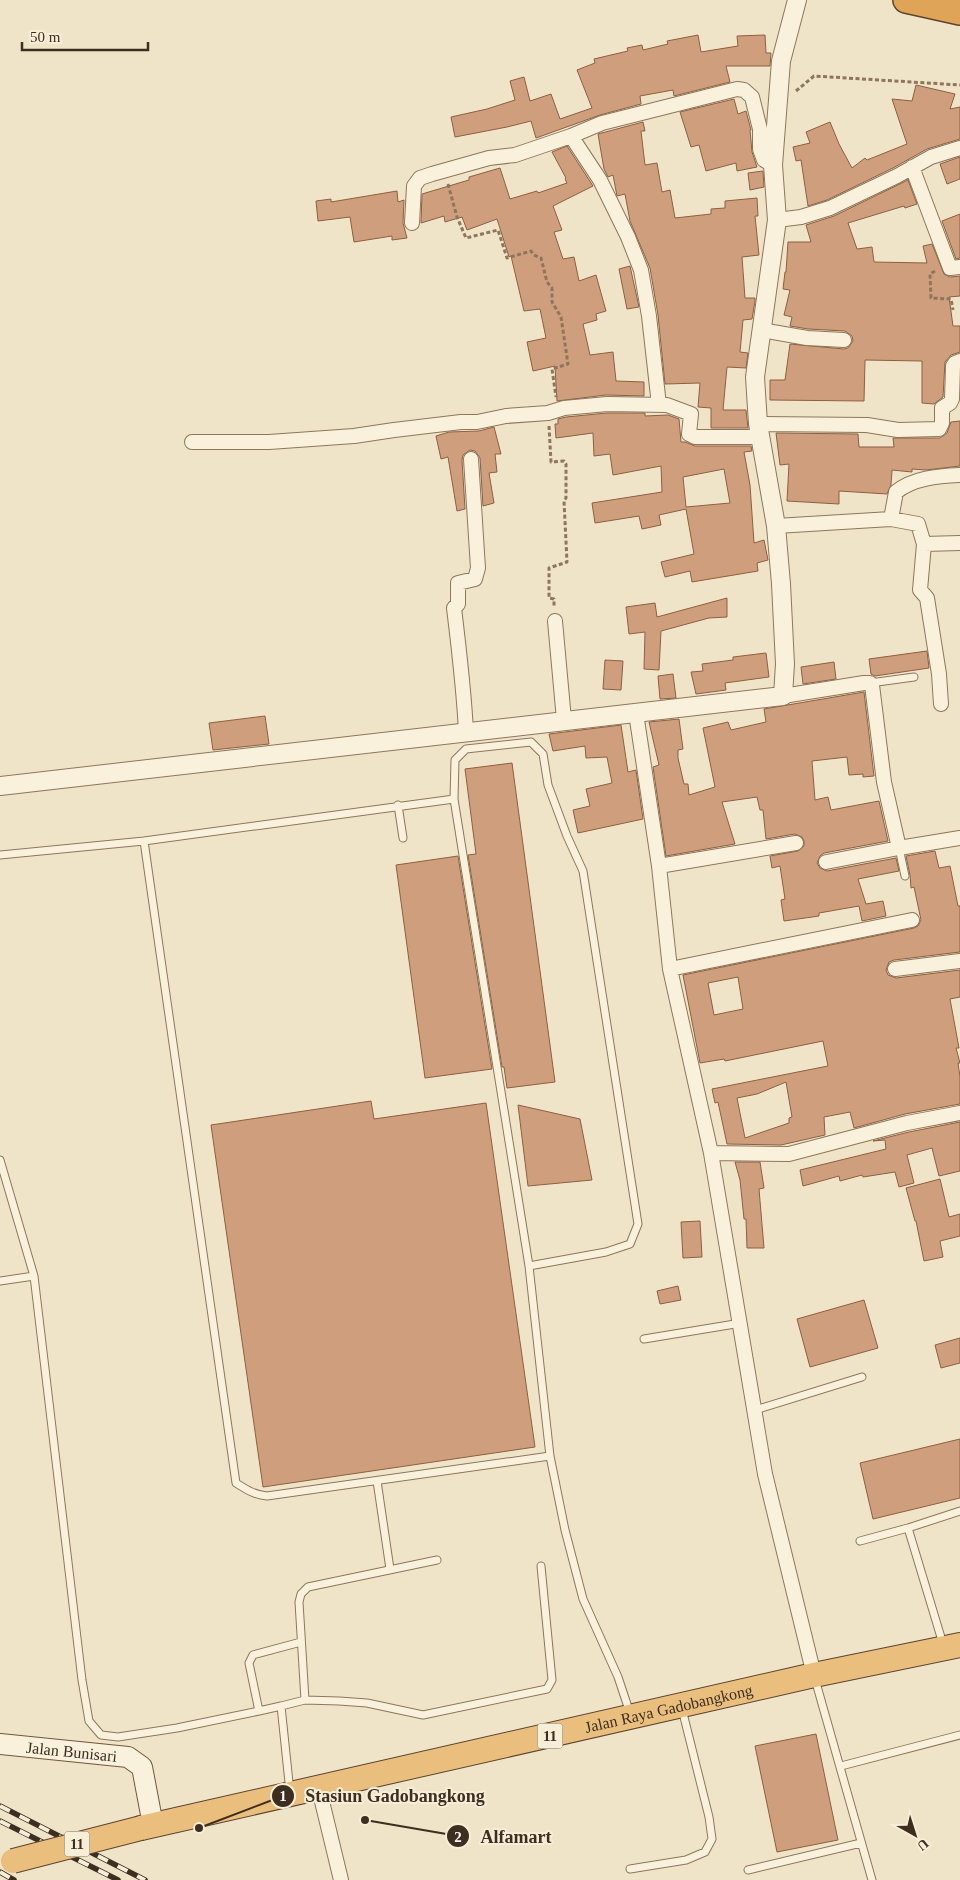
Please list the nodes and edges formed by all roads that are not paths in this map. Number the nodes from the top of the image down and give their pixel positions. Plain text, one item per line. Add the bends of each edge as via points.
1 (797, 0) edge
2 (906, 0) edge
3 (960, 12) edge
4 (570, 136) junction
5 (960, 148) edge
6 (773, 165) junction
7 (912, 167) junction
8 (777, 220) junction
9 (412, 223) dead end
10 (955, 268) edge
11 (762, 330) junction
12 (844, 340) dead end
13 (960, 362) edge
14 (658, 405) junction
15 (760, 430) junction
16 (192, 442) dead end
17 (471, 459) dead end
18 (960, 476) edge
19 (891, 519) junction
20 (776, 526) junction
21 (960, 543) edge
22 (924, 544) junction
23 (555, 621) road end
24 (914, 677) dead end
25 (870, 683) junction
26 (783, 696) junction
27 (941, 704) dead end
28 (636, 713) junction
29 (564, 720) junction
30 (466, 732) junction
31 (0, 786) edge
32 (454, 799) junction
33 (398, 805) junction
34 (402, 838) dead end
35 (960, 838) edge
36 (144, 840) junction
37 (796, 843) dead end
38 (899, 848) junction
39 (0, 855) edge
40 (826, 862) dead end
41 (658, 866) junction
42 (906, 876) dead end
43 (912, 920) dead end
44 (960, 961) edge
45 (670, 969) junction
46 (895, 969) dead end
47 (960, 1113) edge
48 (711, 1153) junction
49 (0, 1160) edge
50 (529, 1266) junction
51 (34, 1276) junction
52 (0, 1281) edge
53 (741, 1323) junction
54 (644, 1339) dead end
55 (862, 1377) dead end
56 (754, 1410) junction
57 (550, 1456) junction
58 (377, 1481) junction
59 (960, 1511) edge
60 (908, 1528) junction
61 (860, 1541) dead end
62 (437, 1560) dead end
63 (541, 1566) dead end
64 (390, 1569) junction
65 (302, 1642) junction
66 (952, 1647) edge
67 (814, 1675) junction
68 (306, 1700) junction
69 (281, 1706) junction
70 (682, 1706) junction
71 (259, 1711) junction
72 (632, 1718) junction
73 (960, 1735) edge
74 (0, 1744) edge
75 (841, 1766) junction
76 (319, 1789) junction
77 (290, 1794) junction
78 (147, 1827) junction
79 (861, 1843) junction
80 (7, 1862) edge
81 (630, 1869) dead end
82 (748, 1870) dead end
83 (341, 1880) edge
84 (872, 1880) edge

1 - 6 street via 781,61
2 - 3 highway
4 - 6 street via 602,123 744,90 752,97 764,160
4 - 9 street via 515,155 489,158 420,178 414,186
4 - 14 street via 600,180 641,270
5 - 7 street via 930,157
6 - 8 street
7 - 8 street via 830,208 802,217
7 - 10 street
8 - 11 street
11 - 12 street
11 - 15 street via 755,377
13 - 15 street via 953,366 952,399 942,408 939,429 898,430 867,425
14 - 15 street via 690,414 689,434 695,437
14 - 16 street via 607,404 354,436 269,442
15 - 20 street
17 - 30 street via 478,568 475,579 458,583 458,604 454,608
18 - 19 street via 942,476 906,484 896,492
19 - 20 street
19 - 22 street via 918,524
20 - 26 street via 784,624
21 - 22 street
22 - 27 street via 920,590 927,598
23 - 29 street
24 - 25 lane
25 - 26 street
25 - 38 street via 884,782
26 - 28 street
28 - 29 street
28 - 41 street
29 - 30 street
30 - 31 street
32 - 33 lane
32 - 50 lane
32 - 50 lane via 454,760 466,749 531,742 544,754 548,785 585,881 638,1224 630,1244 606,1252
33 - 34 lane
33 - 36 lane
35 - 38 street
36 - 39 lane
36 - 58 lane via 236,1483 258,1496 267,1496
37 - 41 street
38 - 40 street
38 - 42 lane
41 - 45 street
43 - 45 street
44 - 46 street
45 - 48 street
47 - 48 street via 907,1123 789,1154
48 - 53 street
49 - 51 lane
50 - 57 lane
51 - 52 lane
51 - 71 lane via 89,1721 101,1735 118,1737
53 - 54 lane
53 - 56 street
55 - 56 lane
56 - 67 street via 765,1474
57 - 58 lane
57 - 72 lane via 583,1599 618,1677
58 - 64 lane
59 - 60 lane
60 - 61 lane
60 - 66 lane
62 - 64 lane
63 - 68 lane via 552,1680 547,1690 423,1715 367,1703
64 - 65 lane via 308,1587 299,1602
65 - 68 lane
65 - 71 lane via 253,1655 249,1663
66 - 67 highway, Jalan Raya Gadobangkong / 11
67 - 70 highway, Jalan Raya Gadobangkong / 11
67 - 75 lane
68 - 69 lane
69 - 71 lane
69 - 77 lane
70 - 72 highway, Jalan Raya Gadobangkong / 11
70 - 81 lane via 712,1839 705,1852 686,1860
72 - 76 highway, Jalan Raya Gadobangkong / 11
73 - 75 lane
74 - 78 main road, Jalan Bunisari via 128,1757 142,1767
75 - 79 lane
76 - 77 highway, Jalan Raya Gadobangkong / 11
76 - 83 street
77 - 78 highway, Jalan Raya Gadobangkong / 11
78 - 80 highway, Jalan Raya Gadobangkong / 11, bridge
79 - 82 lane
79 - 84 lane

